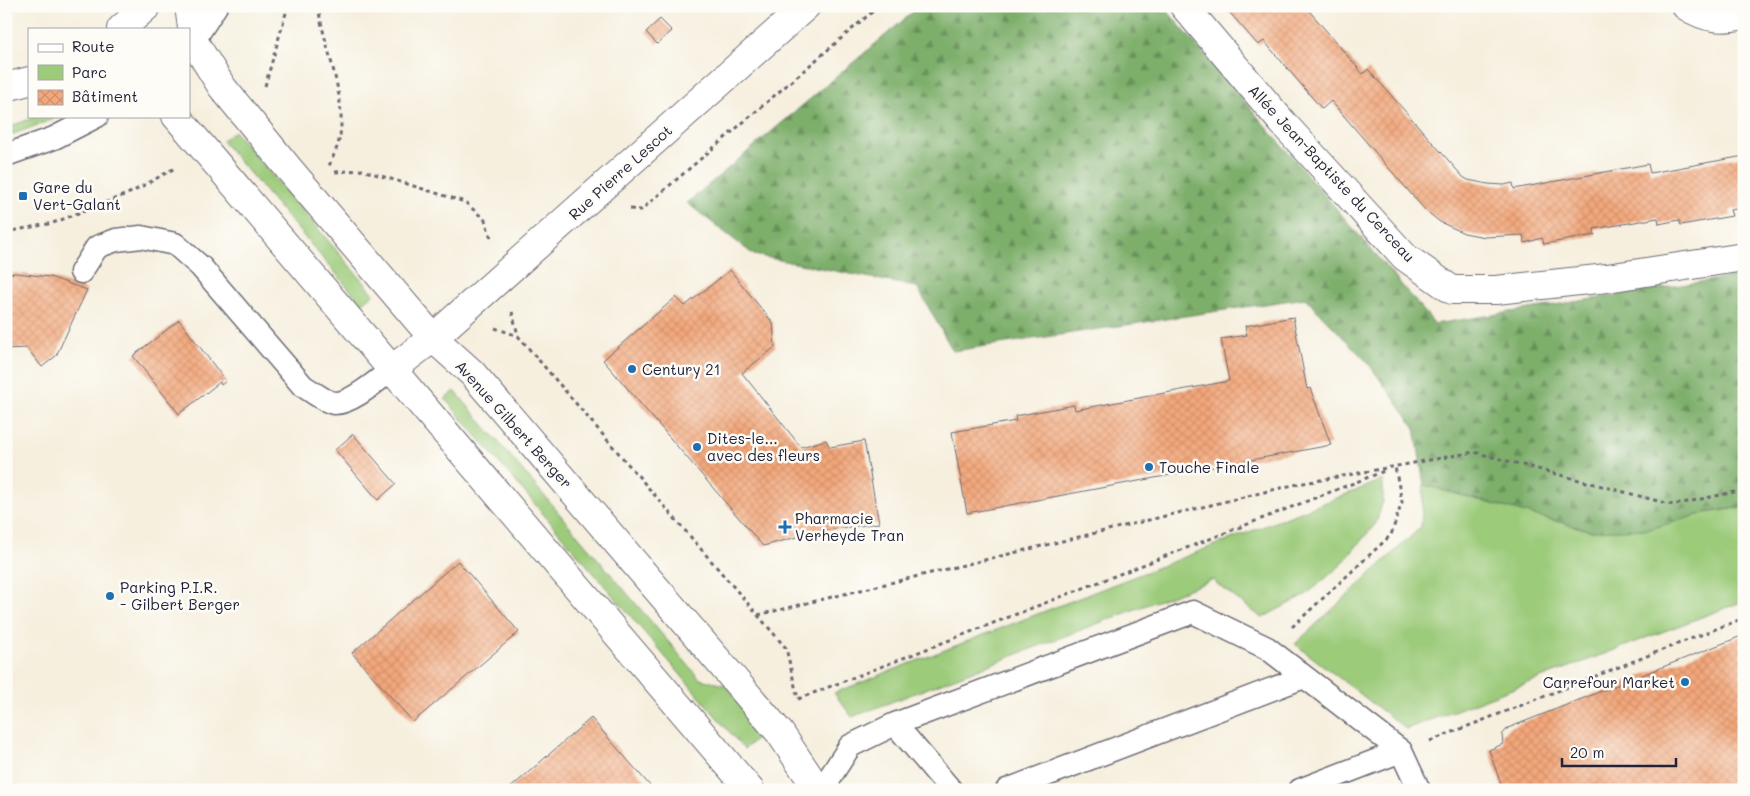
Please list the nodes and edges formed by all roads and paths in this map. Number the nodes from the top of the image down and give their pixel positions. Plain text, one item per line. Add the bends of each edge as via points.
1 (147, 6) edge
2 (189, 6) edge
3 (216, 6) edge
4 (288, 6) edge
5 (318, 6) edge
6 (879, 6) edge
7 (1184, 6) edge
8 (1686, 6) edge
9 (796, 10) edge
10 (1744, 15) edge
11 (122, 28) edge
12 (191, 45) edge
13 (28, 81) edge
14 (6, 87) edge
15 (265, 87) dead end
16 (93, 118) edge
17 (178, 118) edge
18 (6, 154) edge
19 (182, 164) dead end
20 (582, 206) junction
21 (6, 232) edge
22 (1744, 257) edge
23 (82, 272) dead end
24 (503, 275) junction
25 (457, 316) junction
26 (518, 336) junction
27 (433, 338) junction
28 (391, 370) junction
29 (1396, 467) junction
30 (1744, 490) edge
31 (758, 615) junction
32 (1744, 618) edge
33 (1267, 648) junction
34 (1304, 676) junction
35 (798, 699) junction
36 (799, 706) dead end
37 (896, 724) junction
38 (1402, 751) junction
39 (750, 790) edge
40 (818, 790) edge
41 (826, 790) edge
42 (951, 790) edge
43 (1007, 790) edge
44 (1300, 790) edge
45 (1419, 790) edge

1 - 11 street
2 - 12 street, Avenue Gilbert Berger
3 - 12 lane
4 - 15 path
5 - 24 path via 341,117 339,144 327,173 362,170 465,202 485,220
6 - 20 path via 641,210
7 - 22 street, Allée Jean-Baptiste du Cerceau via 1282,122 1405,257 1452,290 1506,289 1607,278
8 - 10 street via 1722,20
9 - 20 street, Rue Pierre Lescot
12 - 27 street, Avenue Gilbert Berger via 288,169
13 - 14 street
16 - 18 lane via 54,138
17 - 28 street
19 - 21 path via 132,192 52,223
20 - 24 street, Rue Pierre Lescot
23 - 28 lane via 97,247 116,240 141,237 175,244 201,267 303,386 320,397 333,403 352,399
24 - 25 street, Rue Pierre Lescot
24 - 26 path
25 - 26 path
25 - 27 street, Rue Pierre Lescot
26 - 31 path
27 - 28 street, Rue Pierre Lescot
27 - 40 street, Avenue Gilbert Berger via 472,373 780,733
28 - 39 street
29 - 30 path via 1474,452 1673,505
29 - 31 path via 1293,485
29 - 33 path via 1402,502 1390,535
29 - 35 path
31 - 35 path via 786,648
32 - 38 path
33 - 34 lane
33 - 37 lane via 1193,612
34 - 38 lane
34 - 43 lane
35 - 36 path
37 - 41 lane via 850,746 830,777
37 - 42 lane
38 - 44 lane
38 - 45 lane

